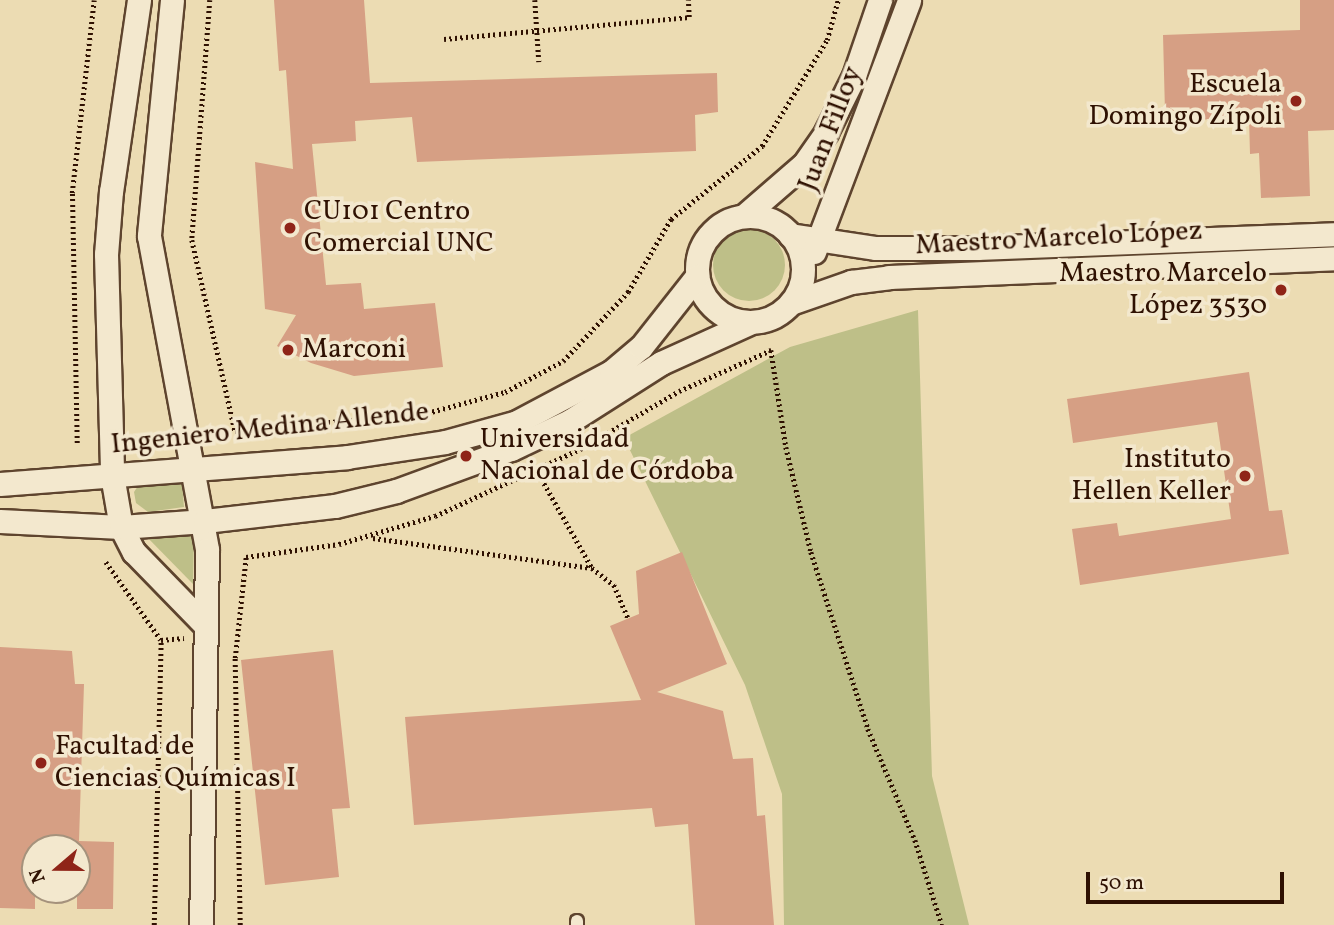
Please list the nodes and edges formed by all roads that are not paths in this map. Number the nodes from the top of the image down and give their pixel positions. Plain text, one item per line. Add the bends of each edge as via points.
1 (139, 0) edge
2 (173, 0) edge
3 (880, 0) edge
4 (909, 0) edge
5 (744, 216) junction
6 (1334, 234) edge
7 (790, 235) junction
8 (820, 241) junction
9 (1334, 258) edge
10 (697, 276) junction
11 (802, 277) junction
12 (791, 303) junction
13 (749, 323) junction
14 (521, 432) junction
15 (195, 470) junction
16 (112, 475) junction
17 (0, 484) edge
18 (0, 521) edge
19 (205, 521) junction
20 (121, 527) junction
21 (206, 626) junction
22 (201, 925) edge

1 - 16 street via 106,254
2 - 15 street via 149,236
3 - 5 street, Juan Filloy via 854,76 826,132 804,164
4 - 8 street, Juan Filloy
5 - 7 street via 769,220
5 - 10 street via 708,236 697,262
6 - 8 street, Maestro Marcelo López via 977,248 876,248
7 - 8 street, Maestro Marcelo López
7 - 11 street via 801,255
8 - 11 street, Juan Filloy
9 - 12 street, Maestro Marcelo López via 889,277 851,282
10 - 13 street via 701,290 721,314
10 - 14 street, Ingeniero Medina Allende via 641,347
11 - 12 street
12 - 13 street via 773,317
13 - 14 street, Ingeniero Medina Allende via 661,363 570,421
14 - 15 street, Ingeniero Medina Allende via 406,450
14 - 19 street, Ingeniero Medina Allende via 465,470 362,500
15 - 16 street, Ingeniero Medina Allende
15 - 19 street
16 - 17 street, Ingeniero Medina Allende
16 - 20 street
18 - 20 street, Ingeniero Medina Allende
19 - 20 street, Ingeniero Medina Allende
19 - 21 street
20 - 21 street via 134,552
21 - 22 street

